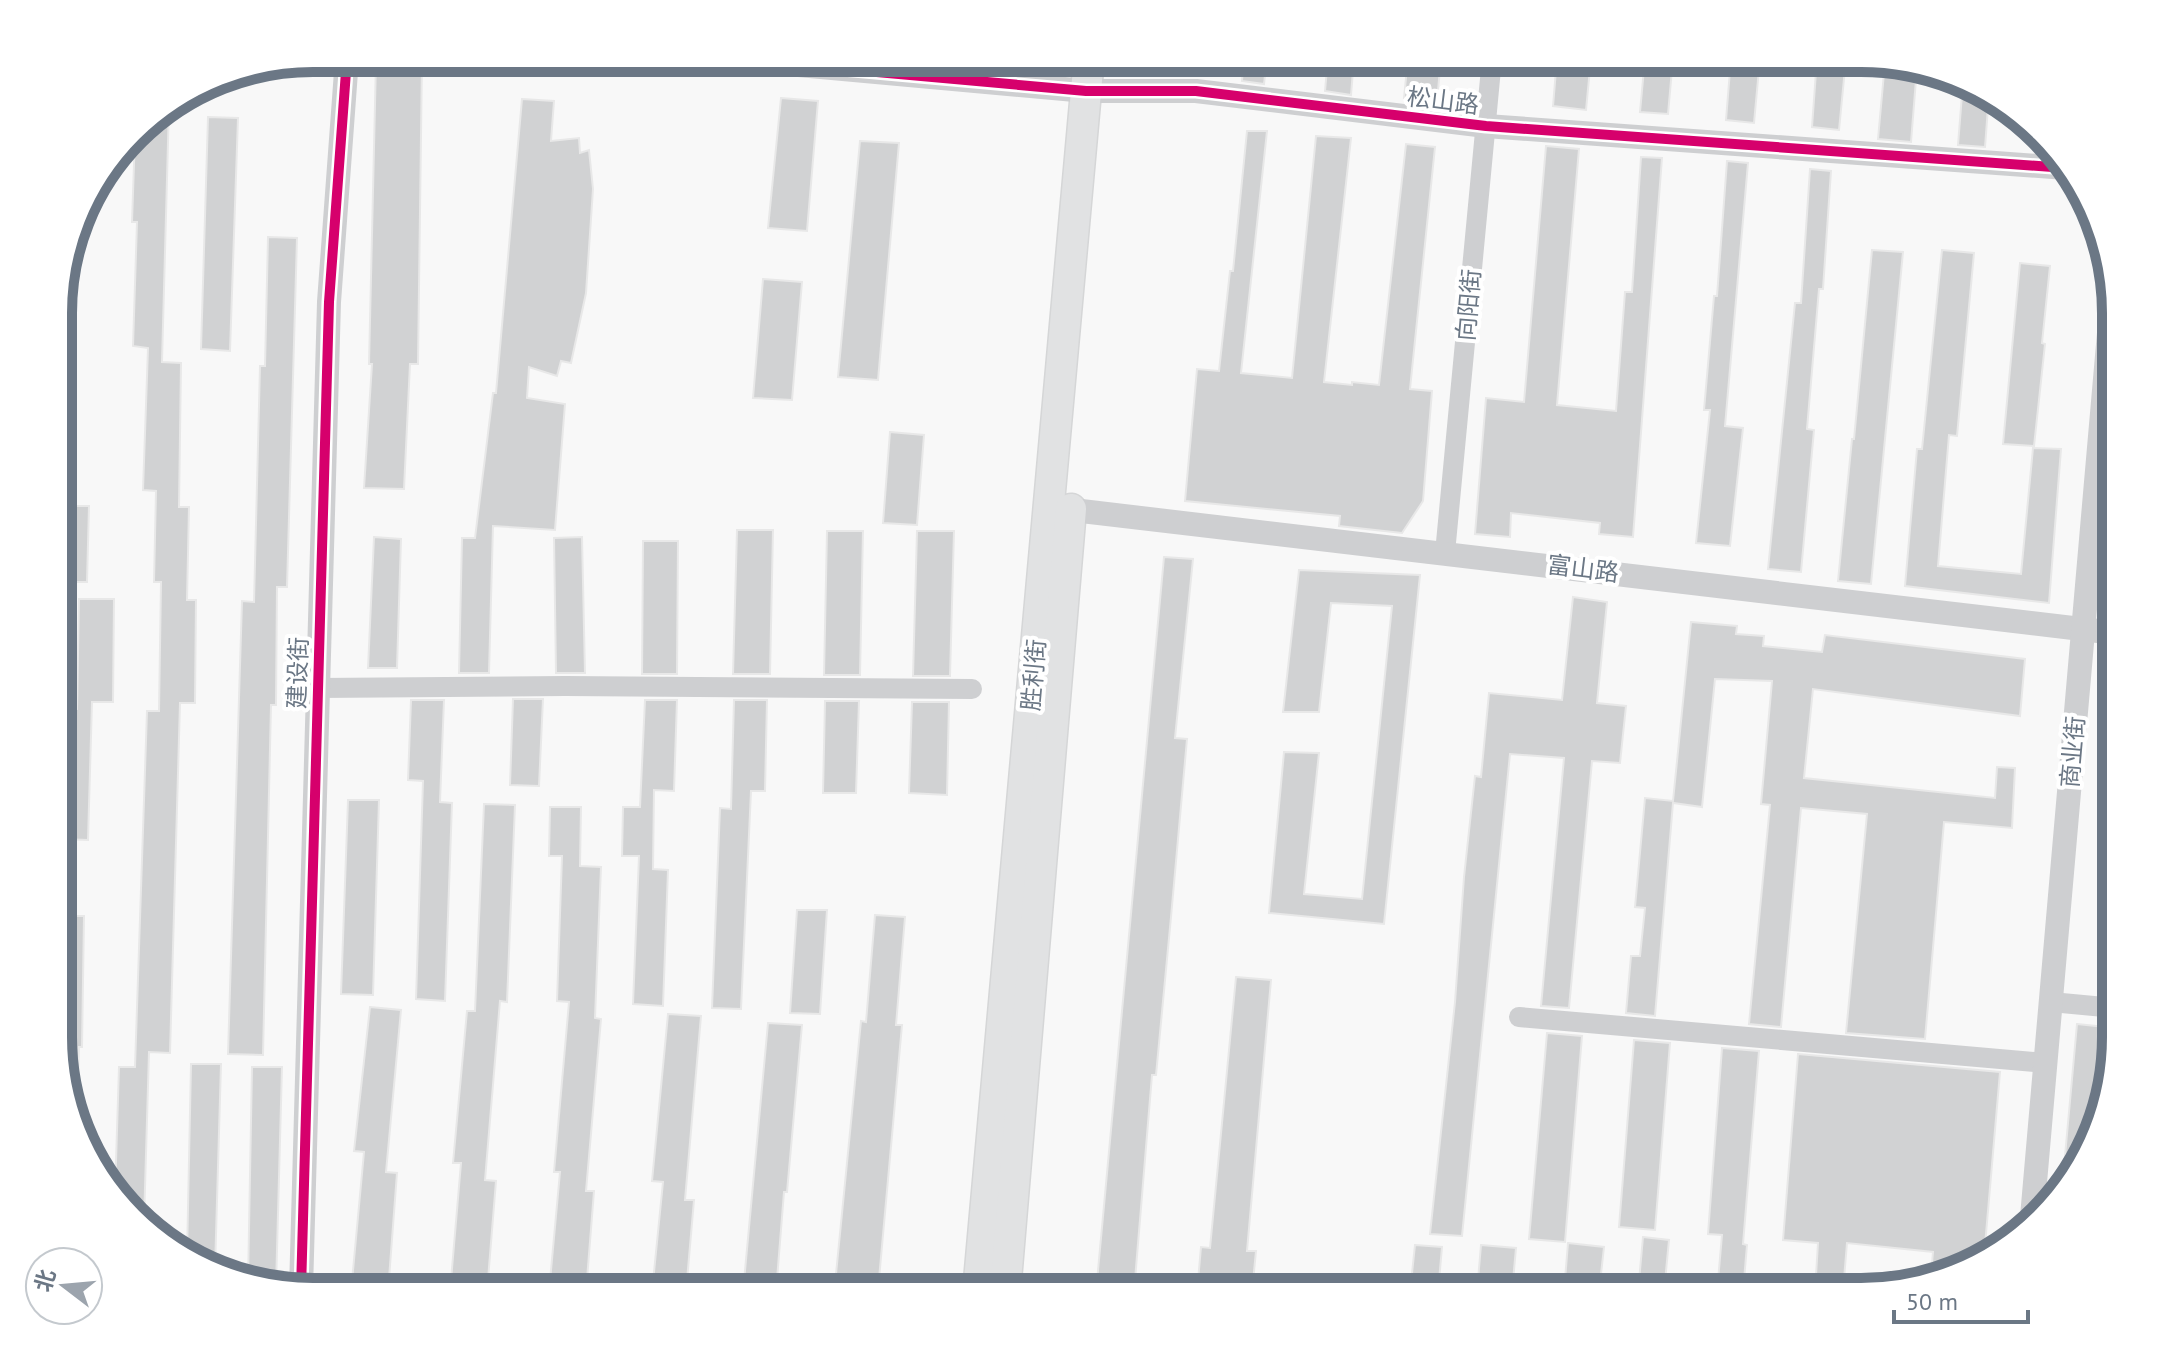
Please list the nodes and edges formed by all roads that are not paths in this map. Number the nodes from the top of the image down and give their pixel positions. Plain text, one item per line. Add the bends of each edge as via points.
1 (346, 72) edge
2 (880, 72) edge
3 (1092, 72) edge
4 (1104, 72) edge
5 (1491, 72) edge
6 (1096, 91) junction
7 (1486, 126) junction
8 (2053, 167) edge
9 (2101, 424) edge
10 (1060, 508) junction
11 (1445, 553) junction
12 (2083, 629) junction
13 (2101, 631) edge
14 (318, 688) junction
15 (972, 689) dead end
16 (2051, 1002) junction
17 (2101, 1007) edge
18 (1519, 1017) dead end
19 (2046, 1063) junction
20 (2033, 1205) edge
21 (301, 1277) edge
22 (980, 1278) edge
23 (1006, 1278) edge

1 - 14 street, 建设街 via 329,302
2 - 6 street, 松山路
3 - 6 main road, 胜利街
4 - 6 main road, 胜利街
5 - 7 street, 向阳街
6 - 7 street, 松山路 via 1196,91
6 - 10 main road, 胜利街
7 - 8 street, 松山路
7 - 11 street, 向阳街
9 - 12 street, 商业街
10 - 11 street, 富山路
10 - 22 main road, 胜利街
10 - 23 main road, 胜利街
11 - 12 street, 富山路
12 - 13 street, 富山路
12 - 16 street, 商业街
14 - 15 street
14 - 21 street, 建设街
16 - 17 street
16 - 19 street, 商业街
18 - 19 street
19 - 20 street, 商业街

